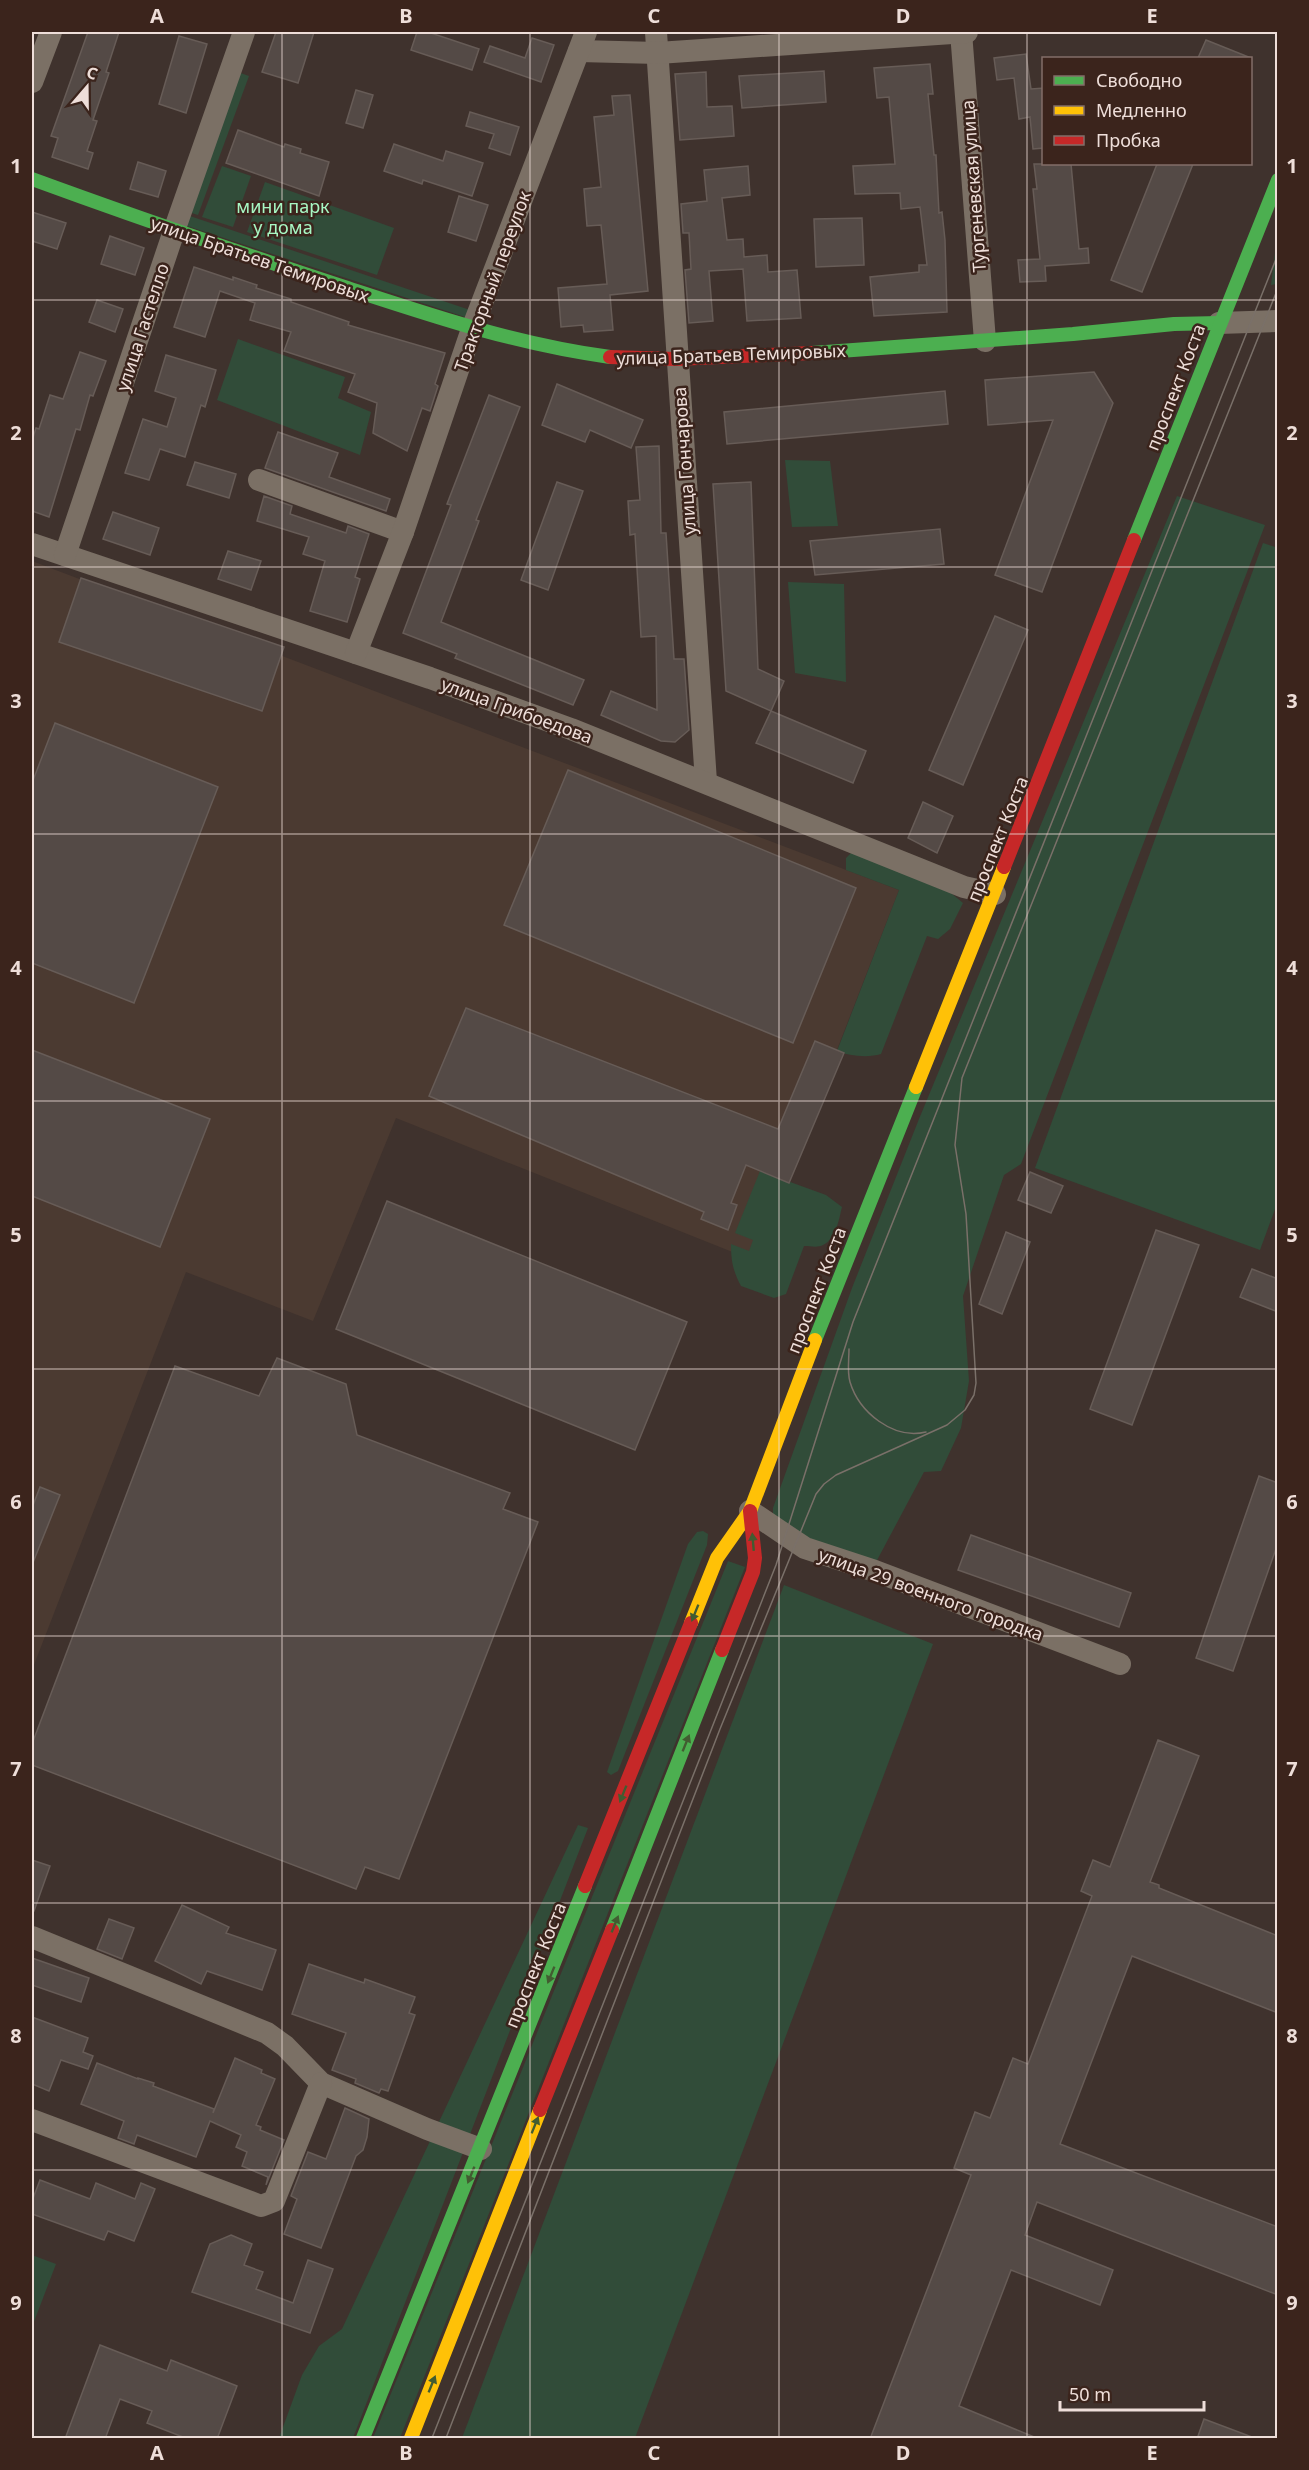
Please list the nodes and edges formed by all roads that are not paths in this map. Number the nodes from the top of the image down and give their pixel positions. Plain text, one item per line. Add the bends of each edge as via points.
1 (51, 32) edge
2 (244, 32) edge
3 (961, 32) edge
4 (967, 32) edge
5 (582, 41) edge
6 (657, 42) edge
7 (32, 82) edge
8 (32, 179) edge
9 (1278, 180) edge
10 (174, 231) junction
11 (1278, 321) edge
12 (1219, 323) junction
13 (472, 329) junction
14 (985, 341) junction
15 (676, 359) junction
16 (260, 480) dead end
17 (403, 532) junction
18 (32, 543) edge
19 (66, 555) junction
20 (356, 653) junction
21 (706, 782) junction
22 (995, 894) junction
23 (750, 1511) junction
24 (1119, 1664) dead end
25 (32, 1937) edge
26 (321, 2083) junction
27 (32, 2120) edge
28 (482, 2149) junction
29 (363, 2439) edge
30 (411, 2439) edge

1 - 7 street
2 - 10 street, улица Гастелло
3 - 4 street
3 - 6 street
3 - 14 street, Тургеневская улица
5 - 6 street
5 - 13 street, Тракторный переулок
6 - 15 street, улица Гончарова
8 - 10 main road, улица Братьев Темировых
9 - 12 main road, проспект Коста
10 - 13 main road, улица Братьев Темировых
10 - 19 street, улица Гастелло
11 - 12 street, улица Братьев Темировых
12 - 14 main road, улица Братьев Темировых
12 - 22 main road, проспект Коста
13 - 15 main road, улица Братьев Темировых via 565,351 614,358
13 - 17 street, Тракторный переулок
14 - 15 main road, улица Братьев Темировых via 783,356
15 - 21 street, улица Гончарова
16 - 17 street
17 - 20 street, Тракторный переулок
18 - 19 street, улица Грибоедова
19 - 20 street, улица Грибоедова
20 - 21 street, улица Грибоедова via 571,729
21 - 22 street, улица Грибоедова via 964,887
22 - 23 main road, проспект Коста
23 - 24 street, улица 29 военного городка via 805,1548
23 -> 28 main road, проспект Коста via 717,1558
30 -> 23 main road, проспект Коста via 753,1572
25 - 26 street via 267,2033
26 - 27 street via 274,2201 261,2206
26 - 28 street
28 -> 29 main road, проспект Коста

